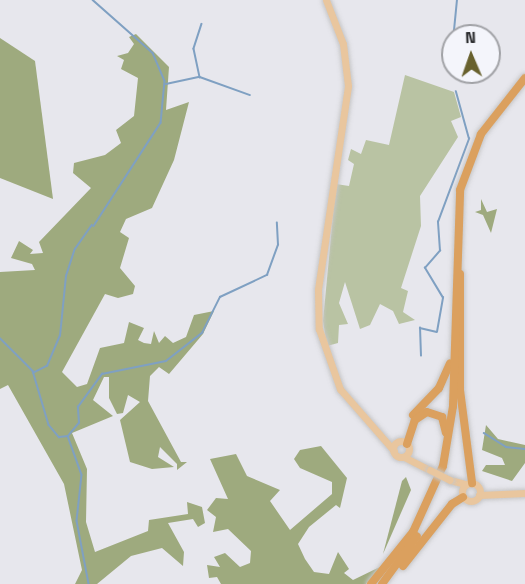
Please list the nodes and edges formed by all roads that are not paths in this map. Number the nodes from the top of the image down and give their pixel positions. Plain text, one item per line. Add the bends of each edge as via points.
1 (321, 0) edge
2 (326, 0) edge
3 (525, 78) edge
4 (525, 84) edge
5 (332, 194) junction
6 (459, 261) junction
7 (454, 342) junction
8 (402, 448) junction
9 (435, 489) junction
10 (470, 490) junction
11 (525, 493) edge
12 (371, 584) edge
13 (382, 584) edge
14 (386, 584) edge

1 - 5 main road via 344,68
2 - 5 main road via 348,71
3 - 7 highway via 485,128 462,182 455,236
4 - 6 highway via 497,117 474,162 462,210
5 - 8 main road via 318,294 321,341 338,385 379,436
6 - 10 highway via 460,390
6 - 13 highway via 452,446 429,514
7 - 8 highway via 444,380 412,416
7 - 9 highway via 451,426
8 - 9 highway via 418,416 431,411 442,417 445,443
8 - 10 main road, bridge via 428,469
9 - 12 highway via 413,532
10 - 11 main road
10 - 14 highway

